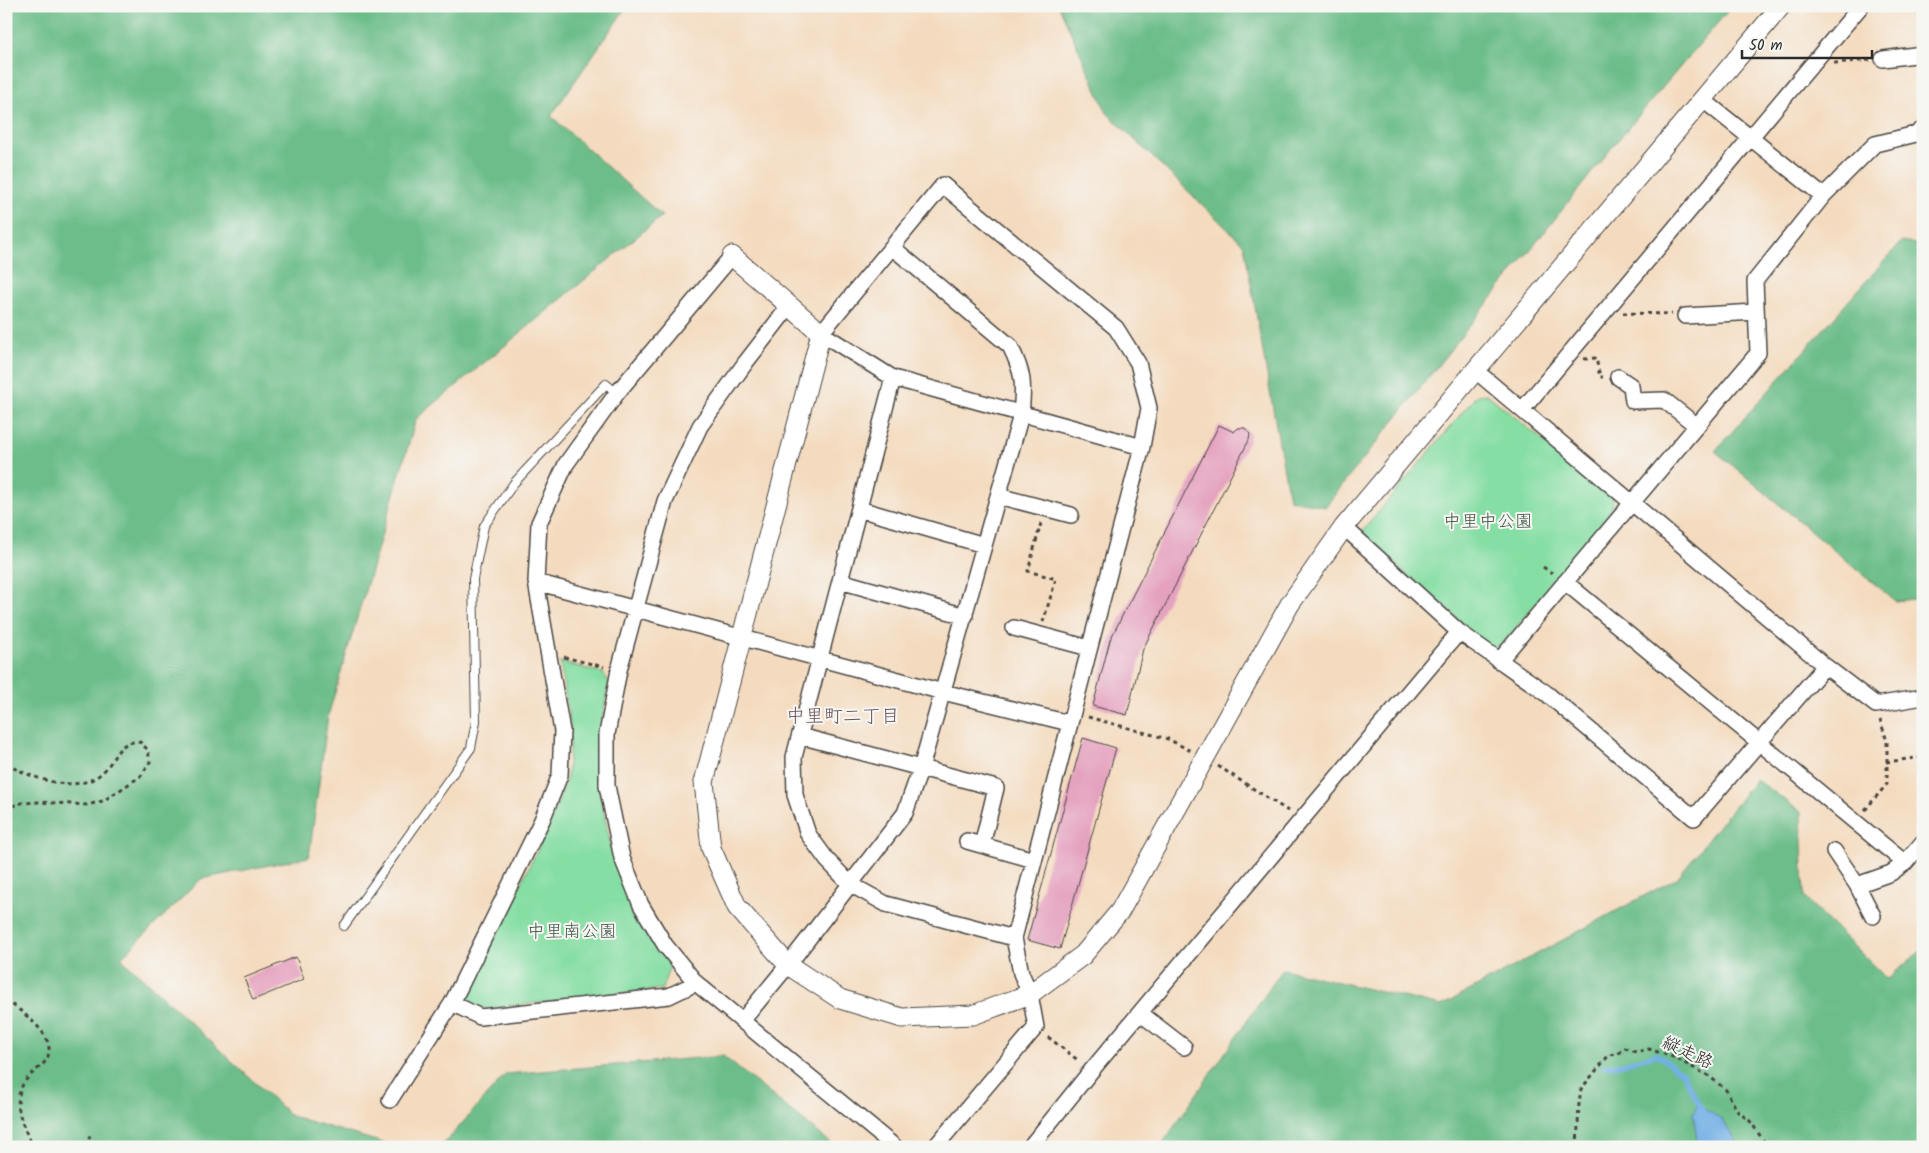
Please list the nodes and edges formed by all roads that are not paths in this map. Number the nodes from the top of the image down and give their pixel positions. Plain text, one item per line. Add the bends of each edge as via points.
1 (1781, 6) edge
2 (1861, 6) edge
3 (1923, 54) edge
4 (1883, 59) road end
5 (1702, 99) junction
6 (1923, 130) edge
7 (1751, 138) junction
8 (1823, 196) junction
9 (892, 247) junction
10 (732, 256) joint
11 (790, 305) junction
12 (1756, 312) junction
13 (1685, 316) road end
14 (821, 332) junction
15 (1476, 371) junction
16 (1618, 377) road end
17 (893, 378) junction
18 (616, 393) junction
19 (1522, 410) junction
20 (1021, 415) junction
21 (1697, 426) junction
22 (1142, 448) junction
23 (998, 496) junction
24 (1632, 503) junction
25 (859, 509) junction
26 (1071, 515) dead end
27 (1344, 527) junction
28 (984, 545) junction
29 (840, 581) junction
30 (536, 582) junction
31 (1565, 582) junction
32 (635, 609) junction
33 (965, 616) junction
34 (1014, 628) dead end
35 (1459, 632) junction
36 (740, 639) junction
37 (1089, 648) junction
38 (820, 659) junction
39 (1499, 661) junction
40 (1825, 666) junction
41 (943, 692) junction
42 (1923, 697) edge
43 (1069, 723) junction
44 (800, 736) junction
45 (1759, 742) junction
46 (922, 768) junction
47 (1923, 842) edge
48 (1834, 851) dead end
49 (1034, 860) junction
50 (1905, 863) junction
51 (850, 884) junction
52 (1857, 885) junction
53 (1873, 916) dead end
54 (344, 926) dead end
55 (1014, 938) junction
56 (788, 965) junction
57 (696, 983) junction
58 (1030, 994) junction
59 (452, 1004) junction
60 (1140, 1013) junction
61 (742, 1021) junction
62 (1184, 1047) dead end
63 (390, 1100) dead end
64 (895, 1147) edge
65 (935, 1147) edge
66 (1030, 1147) edge

1 - 5 street
2 - 7 street
3 - 4 street
5 - 7 street
5 - 15 street
6 - 8 street via 1876,144
7 - 8 street
7 - 19 street
8 - 12 street via 1755,281
9 - 14 street
9 - 20 street via 1010,346 1020,368 1024,390
9 - 22 street via 943,184 1116,328 1138,363 1149,408
10 - 11 street
10 - 18 street
11 - 14 street
11 - 32 street via 700,426 666,501
12 - 13 street
12 - 21 street via 1758,353
14 - 17 street
14 - 36 street
15 - 19 street
15 - 27 street
16 - 21 street via 1631,386 1634,401 1664,400
17 - 20 street
17 - 25 street
18 - 30 street via 566,464 539,523
18 - 54 lane via 606,384 514,482 484,526 473,579 476,721 471,748
19 - 24 street
20 - 22 street
20 - 23 street
21 - 24 street
22 - 37 street
23 - 26 street
23 - 28 street
24 - 31 street
24 - 40 street
25 - 28 street
25 - 29 street
27 - 35 street
27 - 58 street via 1290,604 1120,911 1083,955
28 - 33 street
29 - 33 street
29 - 38 street
30 - 32 street
30 - 59 street via 562,731 560,775 542,820
31 - 39 street
31 - 45 street
32 - 36 street
32 - 57 street via 607,734 607,786 622,858 641,905 665,944
33 - 41 street
34 - 37 street
35 - 39 street
35 - 60 street
36 - 38 street
36 - 56 street via 704,782 710,848 737,907
37 - 43 street
38 - 41 street
38 - 44 street
39 - 45 street via 1546,693 1694,818
40 - 42 street via 1876,705
40 - 45 street
41 - 43 street
41 - 46 street
43 - 49 street
44 - 46 street
44 - 51 street via 794,757 795,795 808,834
45 - 50 street
46 - 49 street via 996,788 974,843
46 - 51 street via 905,813
47 - 50 street
48 - 52 street
49 - 55 street
50 - 52 street
51 - 55 street via 886,904
51 - 56 street
52 - 53 street
55 - 58 street via 1021,973
56 - 58 street via 840,999 902,1018 973,1016
56 - 61 street
57 - 59 street via 669,996 480,1016
57 - 61 street
58 - 65 street via 1036,1027
59 - 63 street
60 - 62 street
60 - 66 street
61 - 64 street

